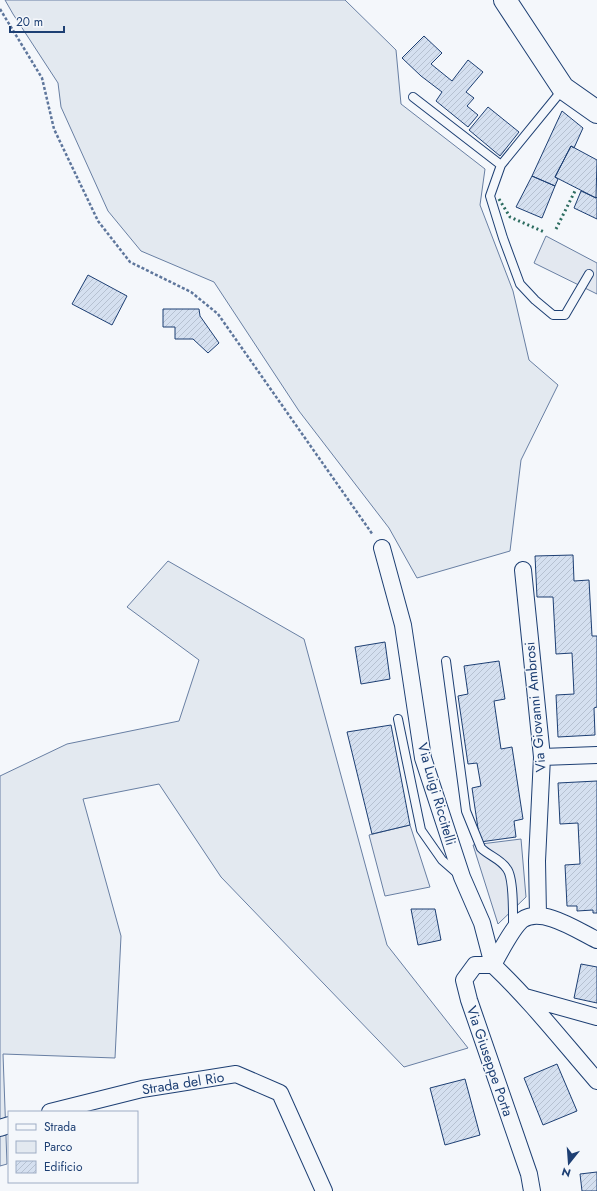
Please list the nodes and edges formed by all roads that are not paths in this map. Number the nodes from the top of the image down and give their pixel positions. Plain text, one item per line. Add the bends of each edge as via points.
1 (505, 0) edge
2 (563, 88) junction
3 (413, 97) dead end
4 (597, 112) edge
5 (501, 165) junction
6 (589, 274) dead end
7 (382, 548) road end
8 (523, 570) dead end
9 (446, 662) dead end
10 (398, 719) dead end
11 (597, 755) edge
12 (542, 757) junction
13 (462, 877) junction
14 (538, 915) junction
15 (513, 931) junction
16 (597, 940) edge
17 (498, 970) junction
18 (525, 998) junction
19 (597, 1017) edge
20 (597, 1081) edge
21 (54, 1111) edge
22 (324, 1191) edge
23 (532, 1191) edge

1 - 2 street
2 - 4 street
2 - 5 lane
3 - 5 lane
5 - 6 lane via 490,196 520,284 534,300 553,315 566,315
7 - 13 street, Via Luigi Riccitelli via 403,625 424,758
8 - 12 street, Via Giovanni Ambrosi
9 - 15 lane via 466,811 481,848 493,855 508,870
10 - 13 lane via 421,830 442,860
11 - 12 street
12 - 14 street, Via Giovanni Ambrosi via 537,861
13 - 17 street, Via Luigi Riccitelli via 482,923
14 - 15 street via 522,920
14 - 16 street via 552,918
15 - 17 street
17 - 18 street
17 - 23 street, Via Giuseppe Porta via 475,965 464,980 529,1174
18 - 19 street
18 - 20 street
21 - 22 street, Strada del Rio via 142,1088 236,1074 280,1093

